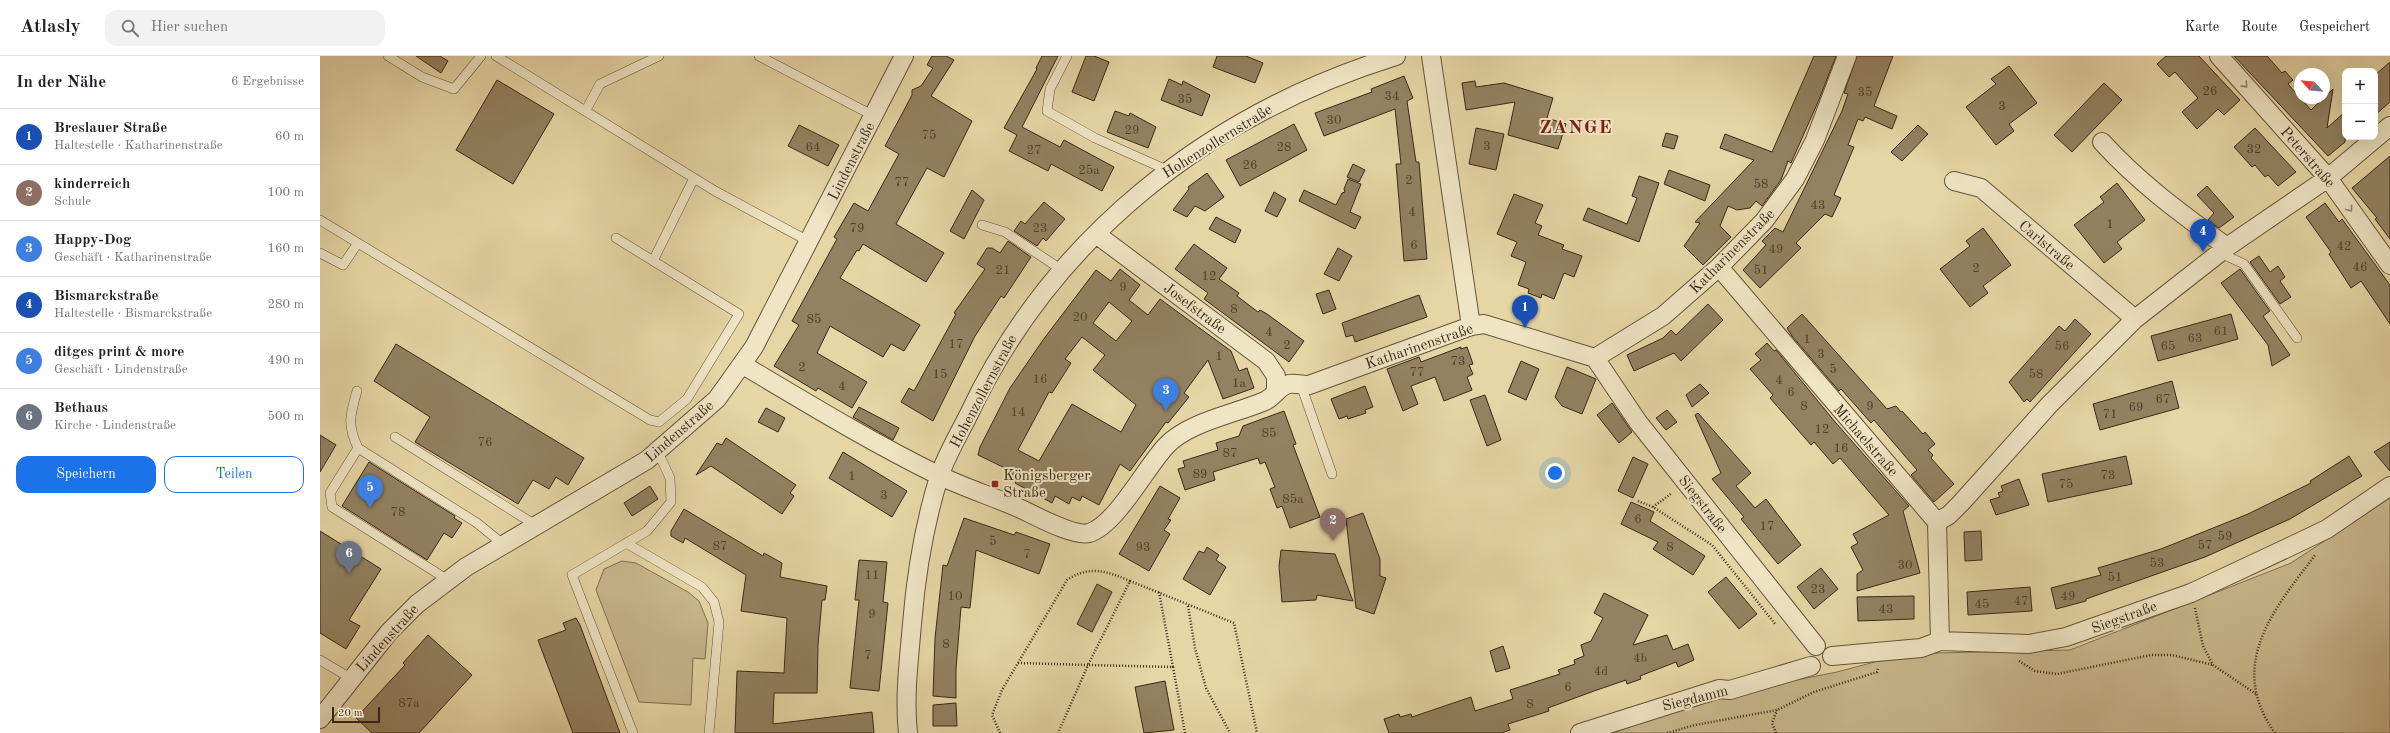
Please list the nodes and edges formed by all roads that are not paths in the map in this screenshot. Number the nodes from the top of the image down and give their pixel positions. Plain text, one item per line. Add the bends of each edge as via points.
1 (388, 56) edge
2 (481, 56) edge
3 (496, 56) edge
4 (659, 56) edge
5 (759, 56) edge
6 (904, 56) edge
7 (1067, 56) edge
8 (1396, 56) edge
9 (1431, 56) edge
10 (1847, 56) edge
11 (2219, 56) edge
12 (586, 110) junction
13 (874, 116) junction
14 (2390, 126) edge
15 (2102, 142) dead end
16 (1167, 170) junction
17 (694, 178) junction
18 (2328, 178) junction
19 (1954, 181) dead end
20 (320, 220) edge
21 (982, 224) dead end
22 (1096, 234) junction
23 (616, 238) dead end
24 (810, 242) junction
25 (358, 243) junction
26 (2223, 250) junction
27 (320, 253) edge
28 (653, 261) junction
29 (2390, 265) edge
30 (1718, 267) junction
31 (1062, 270) junction
32 (2135, 319) junction
33 (1471, 326) junction
34 (2297, 338) dead end
35 (1595, 358) junction
36 (743, 365) junction
37 (1301, 386) junction
38 (357, 391) dead end
39 (1276, 392) junction
40 (395, 437) dead end
41 (358, 448) junction
42 (658, 452) junction
43 (1332, 474) dead end
44 (940, 476) junction
45 (2390, 486) edge
46 (1937, 522) junction
47 (537, 526) junction
48 (626, 543) junction
49 (504, 545) junction
50 (448, 580) junction
51 (1940, 641) junction
52 (1816, 646) junction
53 (1832, 656) junction
54 (320, 660) edge
55 (1811, 666) junction
56 (352, 679) junction
57 (320, 719) edge
58 (633, 733) edge
59 (709, 733) edge
60 (908, 733) edge
61 (1580, 733) edge

1 - 2 lane via 422,77 454,89
3 - 12 lane
4 - 12 lane via 600,84
5 - 13 lane
6 - 13 street, Lindenstraße
7 - 16 lane via 1050,89 1047,111 1095,138
8 - 16 street, Hohenzollernstraße via 1360,68 1262,110
9 - 33 street
10 - 30 street, Katharinenstraße via 1815,140 1795,179 1764,221
11 -> 18 street, Peterstraße
12 - 17 lane
13 - 24 street, Lindenstraße
14 - 18 street
15 - 26 street via 2128,171
16 - 22 street, Hohenzollernstraße
17 - 24 lane
17 - 28 lane
18 - 26 street
18 -> 29 street, Peterstraße
19 - 32 street, Carlstraße via 1981,188
20 - 25 lane
21 - 31 lane via 1005,232
22 - 31 street, Hohenzollernstraße
22 - 39 street, Josefstraße via 1266,361 1276,376
23 - 28 lane
24 - 36 street, Lindenstraße
25 - 27 lane via 343,265
25 - 28 lane via 650,420 659,422 688,399 739,314
26 - 32 street
26 - 34 lane via 2244,264
30 - 35 street, Katharinenstraße via 1663,316
30 - 46 street, Michaelstraße
31 - 44 street, Hohenzollernstraße via 1036,302 995,363
32 - 46 street via 2049,405 1961,503
33 - 35 street, Katharinenstraße via 1484,324
33 - 37 street, Katharinenstraße
35 - 52 street, Siegstraße via 1634,416
36 - 42 street, Lindenstraße via 716,398
36 - 44 street via 873,442
37 - 39 street, Katharinenstraße via 1290,384
37 - 43 lane
38 - 41 lane via 349,416 352,435
39 - 44 street, Katharinenstraße via 1268,400 1189,429 1174,438 1157,456 1106,523 1088,533 1078,533
40 - 47 lane
41 - 49 lane via 477,523
41 - 50 lane via 330,493 332,507
42 - 47 street, Lindenstraße
42 - 48 lane via 670,478 671,502 647,531
44 - 60 street, Hohenzollernstraße via 919,557 907,677
45 - 51 street, Siegstraße via 2327,529 2191,593 2066,637 2029,644
46 - 51 street
47 - 49 street, Lindenstraße
48 - 58 lane via 572,575
48 - 59 lane via 702,587 714,602 719,622
49 - 50 street, Lindenstraße
50 - 56 street, Lindenstraße via 417,604 389,632
51 - 53 street, Siegstraße via 1922,648
52 - 53 street via 1826,647
52 - 55 street via 1808,656
53 - 55 street via 1832,663 1827,668 1817,670
54 - 56 lane
55 - 61 street, Siegdamm via 1730,690 1719,689
56 - 57 street, Lindenstraße

